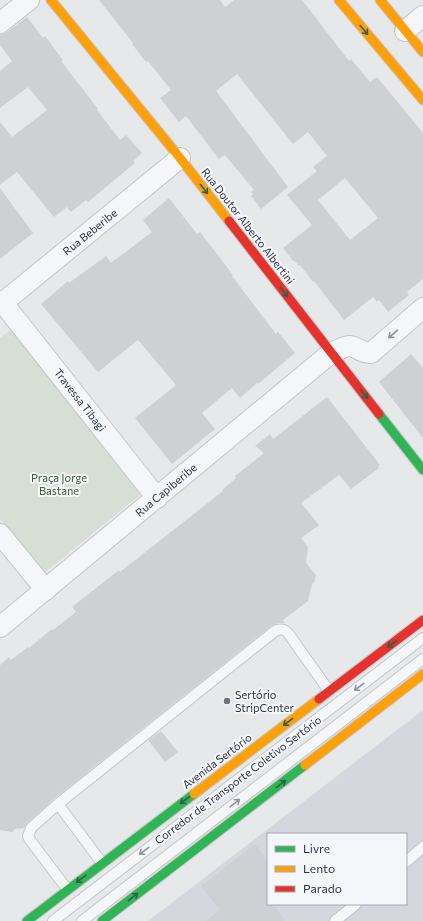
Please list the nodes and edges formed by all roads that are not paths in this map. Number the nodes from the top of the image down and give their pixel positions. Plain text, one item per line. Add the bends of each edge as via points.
1 (29, 0) edge
2 (52, 0) edge
3 (339, 0) edge
4 (380, 0) edge
5 (423, 16) edge
6 (0, 23) edge
7 (406, 31) junction
8 (423, 52) edge
9 (423, 100) edge
10 (180, 158) junction
11 (2, 304) edge
12 (423, 308) edge
13 (332, 353) junction
14 (423, 470) edge
15 (157, 498) junction
16 (0, 534) edge
17 (46, 590) junction
18 (423, 620) edge
19 (0, 628) edge
20 (423, 638) edge
21 (423, 659) edge
22 (423, 674) edge
23 (329, 691) junction
24 (58, 804) junction
25 (423, 847) edge
26 (407, 861) edge
27 (102, 863) junction
28 (67, 889) junction
29 (355, 905) edge
30 (27, 921) edge
31 (53, 921) edge
32 (82, 921) edge
33 (102, 921) edge
34 (335, 921) edge

1 - 6 street
2 - 10 main road, Rua Doutor Alberto Albertini
3 -> 9 main road
4 - 7 main road
5 - 7 street
7 - 8 main road
10 - 11 street, Rua Beberibe
10 -> 13 main road, Rua Doutor Alberto Albertini
11 - 15 street, Travessa Tibagi
12 -> 13 street, Rua Capiberibe via 371,353 364,353 350,346
13 -> 14 main road, Rua Doutor Alberto Albertini
13 - 15 street, Rua Capiberibe
15 - 17 street, Rua Capiberibe
16 - 17 street
17 - 19 street, Rua Capiberibe
18 -> 23 main road, Avenida Sertório
20 -> 31 lane, Corredor de Transporte Coletivo Sertório
32 -> 21 lane, Corredor de Transporte Coletivo Sertório
33 -> 22 main road
23 - 24 lane via 288,633 280,629
23 -> 27 main road, Avenida Sertório
24 - 27 lane
24 - 28 lane via 31,828 28,836
25 - 26 lane
27 -> 28 main road, Avenida Sertório
28 - 30 main road, Avenida Sertório
29 - 34 lane

